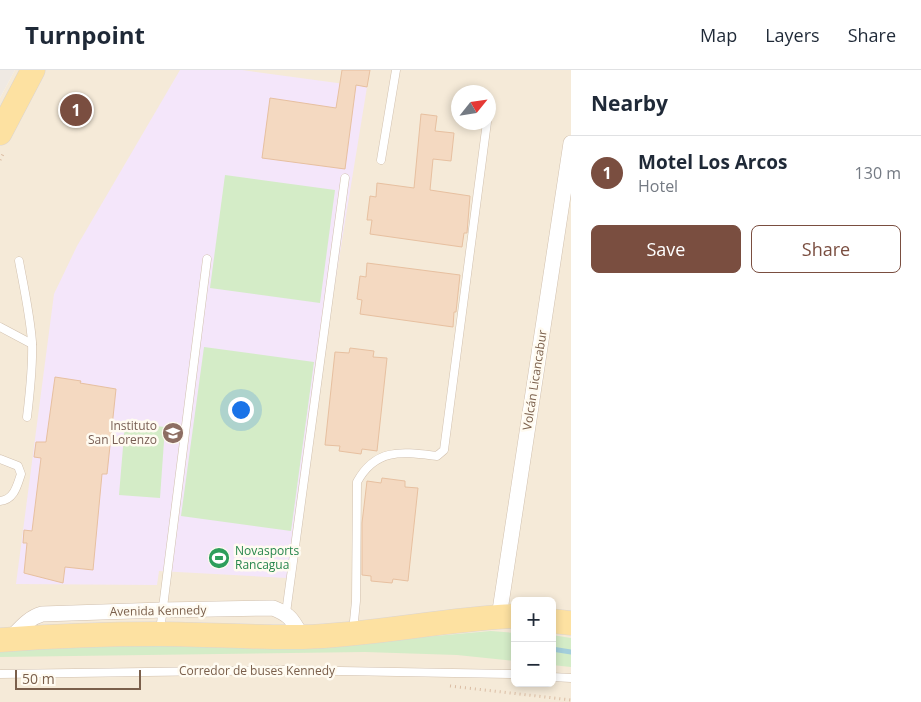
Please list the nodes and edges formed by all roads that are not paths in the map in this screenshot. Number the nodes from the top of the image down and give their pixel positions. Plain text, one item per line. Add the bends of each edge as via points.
1 (33, 70) edge
2 (396, 70) edge
3 (485, 130) edge
4 (0, 133) edge
5 (571, 143) edge
6 (381, 160) dead end
7 (345, 178) dead end
8 (207, 259) dead end
9 (20, 261) dead end
10 (0, 327) edge
11 (32, 344) junction
12 (27, 417) dead end
13 (0, 459) edge
14 (0, 501) edge
15 (162, 610) junction
16 (286, 613) junction
17 (507, 617) edge
18 (556, 621) edge
19 (571, 623) edge
20 (160, 634) junction
21 (353, 635) junction
22 (302, 637) junction
23 (5, 640) edge
24 (0, 674) edge
25 (511, 674) edge
26 (556, 677) edge
27 (571, 678) edge

1 - 4 main road
2 - 6 lane
3 - 21 lane via 444,450 437,456 406,453 378,459 364,469 357,482
5 - 17 street, Volcán Licancabur
7 - 16 lane
8 - 15 lane
9 - 11 lane
10 - 11 lane
11 - 12 lane
13 - 14 lane via 18,466 21,474 13,494 6,501
15 - 16 street, Avenida Kennedy via 273,608
15 - 20 lane
15 - 23 street, Avenida Kennedy via 42,614
16 - 22 street
17 - 21 main road, Avenida Kennedy
18 - 19 main road
20 - 22 main road, Avenida Kennedy
20 - 23 main road, Avenida Kennedy
21 - 22 main road, Avenida Kennedy
24 - 25 lane, Corredor de buses Kennedy via 284,670
26 - 27 lane

